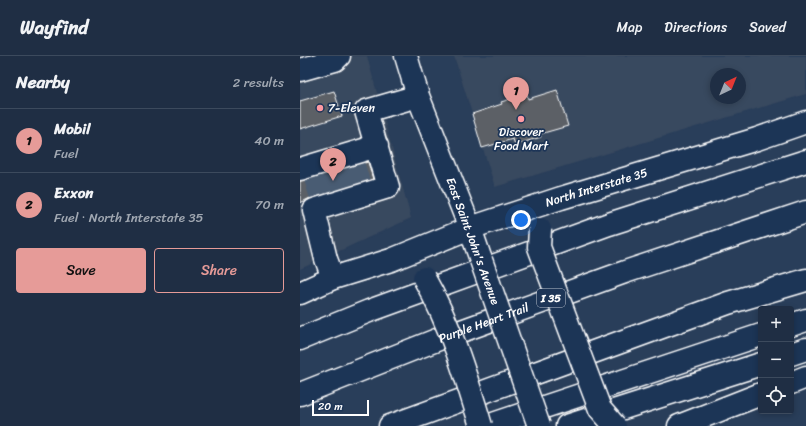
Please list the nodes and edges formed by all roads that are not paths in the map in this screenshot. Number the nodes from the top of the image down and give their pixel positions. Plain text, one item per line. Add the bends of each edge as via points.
1 (338, 56) edge
2 (406, 56) edge
3 (300, 70) edge
4 (418, 96) junction
5 (806, 122) edge
6 (377, 146) junction
7 (806, 161) edge
8 (328, 165) edge
9 (561, 198) junction
10 (327, 202) edge
11 (806, 212) edge
12 (470, 228) junction
13 (391, 260) junction
14 (333, 278) junction
15 (806, 280) edge
16 (300, 293) edge
17 (806, 320) edge
18 (794, 324) edge
19 (758, 336) edge
20 (300, 339) edge
21 (806, 349) edge
22 (794, 353) edge
23 (758, 365) edge
24 (806, 377) edge
25 (794, 382) edge
26 (300, 394) edge
27 (758, 395) edge
28 (390, 426) edge
29 (481, 426) edge
30 (487, 426) edge
31 (539, 426) edge
32 (566, 426) edge
33 (615, 426) edge
34 (679, 426) edge

1 - 3 main road via 335,60
2 - 4 main road, East Saint John's Avenue
4 - 6 main road via 366,111
4 - 12 main road, East Saint John's Avenue
5 - 9 main road, North Interstate 35
6 - 8 main road
6 - 10 main road via 388,187
7 - 20 main road via 609,224 369,311
9 - 12 main road, North Interstate 35
9 - 33 main road, bridge via 540,229 539,247 600,409
10 - 14 main road via 326,259
11 - 26 main road, Purple Heart Trail / I 35 via 618,274 439,339
12 - 13 main road, North Interstate 35
12 - 31 main road, East Saint John's Avenue, bridge
13 - 14 main road, North Interstate 35
13 - 29 main road, bridge via 424,278 435,297 466,375
14 - 16 main road, North Interstate 35
15 - 28 main road via 728,303
17 - 18 main road
19 - 30 main road
21 - 22 main road
23 - 32 main road
24 - 25 main road
27 - 34 main road

